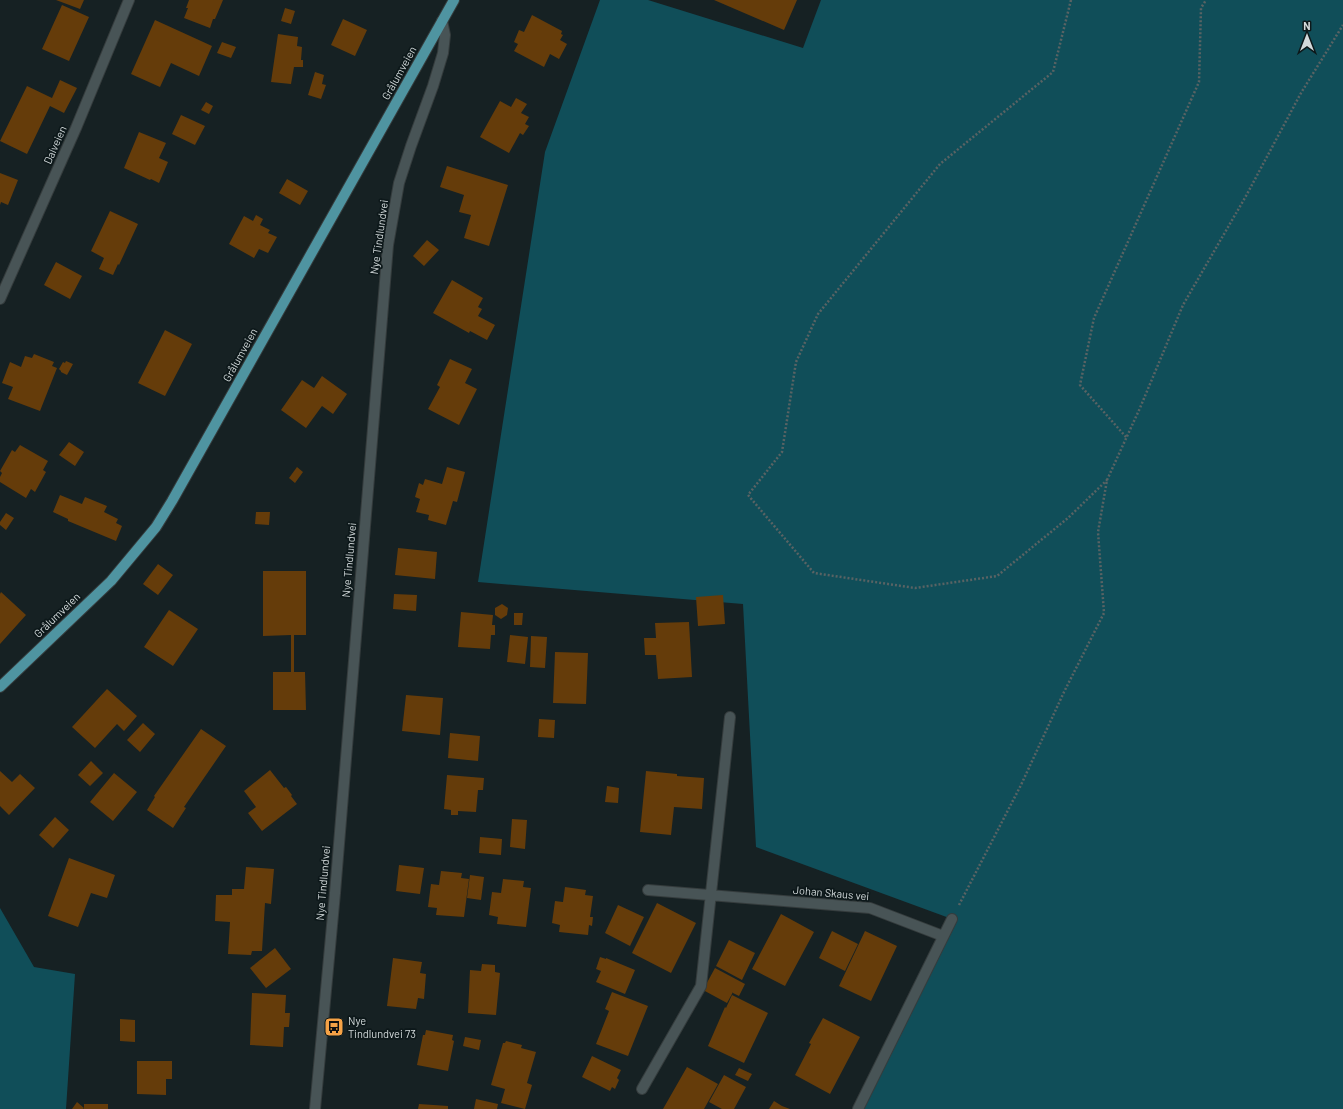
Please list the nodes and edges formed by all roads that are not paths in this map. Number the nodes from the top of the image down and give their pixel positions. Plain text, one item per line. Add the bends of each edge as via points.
1 (129, 0) edge
2 (454, 0) edge
3 (442, 21) junction
4 (0, 299) edge
5 (0, 687) edge
6 (730, 717) dead end
7 (648, 890) dead end
8 (711, 895) junction
9 (952, 919) road end
10 (943, 936) junction
11 (642, 1088) dead end
12 (315, 1109) edge
13 (858, 1109) edge

1 - 4 street, Dalveien via 76,128
2 - 3 main road, Grålumveien
3 - 5 main road, Grålumveien via 156,527 111,581
3 - 12 street, Nye Tindlundvei via 445,35 443,54 399,183 388,245
6 - 8 street
7 - 8 street, Johan Skaus vei
8 - 10 street, Johan Skaus vei via 870,908
8 - 11 street via 701,986
9 - 10 street
10 - 13 street

